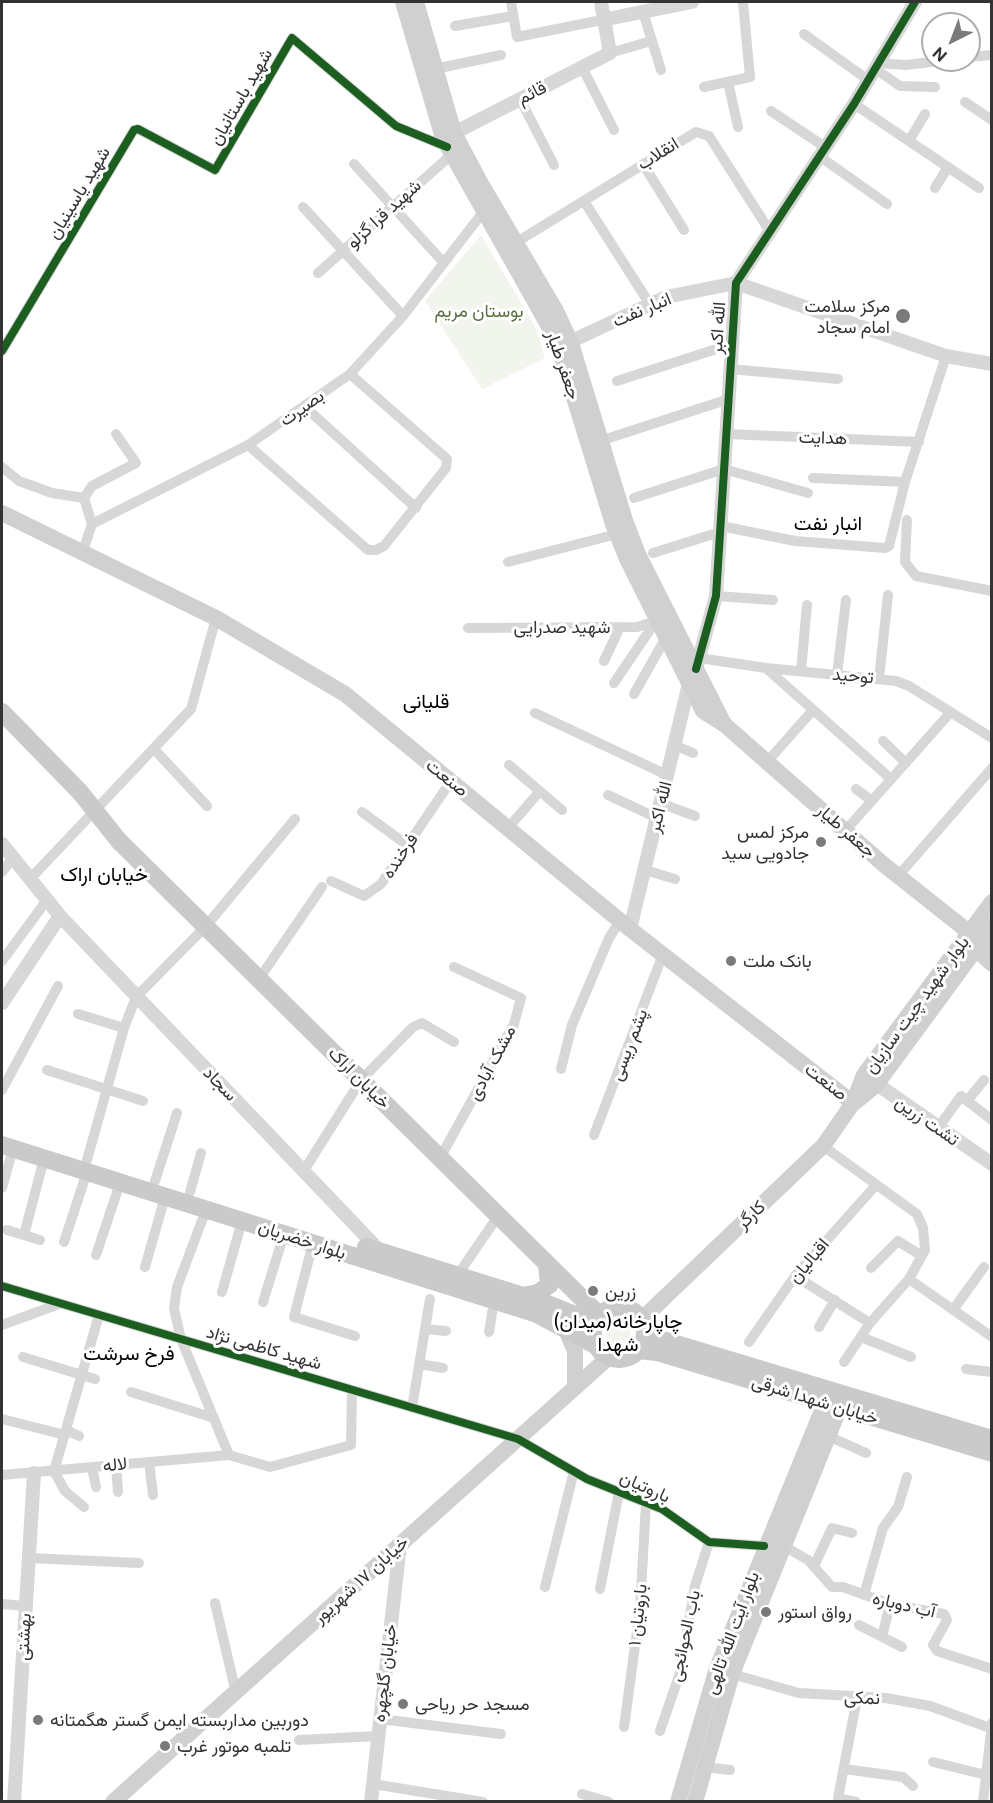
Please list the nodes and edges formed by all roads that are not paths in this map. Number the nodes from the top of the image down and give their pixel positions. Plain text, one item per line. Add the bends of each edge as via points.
1 (403, 2) edge
2 (416, 2) edge
3 (511, 2) edge
4 (602, 2) edge
5 (692, 2) edge
6 (743, 2) edge
7 (915, 2) edge
8 (660, 4) edge
9 (643, 12) junction
10 (513, 16) junction
11 (606, 19) junction
12 (455, 26) dead end
13 (804, 34) dead end
14 (651, 40) junction
15 (610, 53) junction
16 (501, 55) dead end
17 (921, 63) edge
18 (582, 68) junction
19 (435, 69) junction
20 (661, 70) dead end
21 (874, 70) junction
22 (728, 82) junction
23 (704, 87) dead end
24 (935, 87) dead end
25 (520, 99) junction
26 (965, 102) dead end
27 (854, 104) junction
28 (771, 111) dead end
29 (925, 114) dead end
30 (992, 120) edge
31 (738, 127) dead end
32 (614, 130) dead end
33 (909, 141) junction
34 (450, 145) junction
35 (822, 152) junction
36 (354, 164) dead end
37 (643, 164) junction
38 (554, 165) dead end
39 (948, 167) junction
40 (215, 170) joint
41 (935, 188) dead end
42 (978, 188) dead end
43 (584, 201) junction
44 (887, 204) dead end
45 (303, 207) dead end
46 (392, 207) junction
47 (483, 212) junction
48 (684, 230) dead end
49 (769, 230) junction
50 (515, 243) junction
51 (344, 250) junction
52 (444, 263) junction
53 (318, 273) dead end
54 (736, 283) junction
55 (649, 303) junction
56 (403, 316) junction
57 (564, 344) junction
58 (732, 344) junction
59 (2, 351) edge
60 (946, 356) junction
61 (992, 364) edge
62 (731, 369) junction
63 (350, 374) junction
64 (838, 380) dead end
65 (616, 381) dead end
66 (729, 399) junction
67 (305, 407) junction
68 (116, 434) dead end
69 (727, 434) junction
70 (600, 441) junction
71 (919, 442) junction
72 (248, 445) junction
73 (2, 467) edge
74 (724, 470) junction
75 (813, 478) dead end
76 (905, 482) junction
77 (808, 493) dead end
78 (84, 498) junction
79 (634, 498) dead end
80 (416, 508) junction
81 (2, 513) edge
82 (908, 520) dead end
83 (92, 524) junction
84 (721, 529) junction
85 (617, 534) junction
86 (83, 551) junction
87 (653, 552) dead end
88 (508, 562) dead end
89 (992, 591) edge
90 (888, 595) dead end
91 (716, 596) junction
92 (773, 600) dead end
93 (846, 600) dead end
94 (807, 604) dead end
95 (216, 618) junction
96 (656, 621) junction
97 (620, 627) junction
98 (468, 628) dead end
99 (666, 639) junction
100 (604, 661) dead end
101 (766, 668) junction
102 (695, 670) junction
103 (801, 672) junction
104 (837, 675) junction
105 (879, 679) junction
106 (614, 683) dead end
107 (634, 694) dead end
108 (813, 710) junction
109 (2, 712) edge
110 (535, 713) dead end
111 (950, 713) junction
112 (2, 730) edge
113 (992, 738) edge
114 (883, 741) dead end
115 (674, 745) junction
116 (154, 749) junction
117 (693, 753) dead end
118 (767, 762) junction
119 (906, 763) junction
120 (509, 765) dead end
121 (992, 768) edge
122 (667, 775) junction
123 (891, 779) junction
124 (451, 781) junction
125 (856, 789) dead end
126 (540, 791) junction
127 (608, 795) dead end
128 (872, 801) junction
129 (660, 803) junction
130 (207, 806) dead end
131 (562, 810) dead end
132 (362, 812) dead end
133 (91, 814) junction
134 (695, 816) dead end
135 (657, 818) junction
136 (295, 819) dead end
137 (508, 828) junction
138 (845, 831) junction
139 (2, 844) edge
140 (407, 846) junction
141 (12, 859) junction
142 (645, 870) junction
143 (2, 872) edge
144 (899, 875) junction
145 (30, 879) junction
146 (675, 879) dead end
147 (47, 900) junction
148 (992, 902) edge
149 (60, 916) junction
150 (626, 925) junction
151 (206, 926) junction
152 (983, 938) edge
153 (663, 954) junction
154 (2, 961) edge
155 (992, 964) edge
156 (454, 967) dead end
157 (259, 979) junction
158 (58, 986) dead end
159 (136, 997) junction
160 (2, 1003) edge
161 (78, 1014) dead end
162 (124, 1028) junction
163 (454, 1042) dead end
164 (561, 1069) dead end
165 (47, 1070) dead end
166 (361, 1080) junction
167 (870, 1080) junction
168 (984, 1080) dead end
169 (106, 1089) junction
170 (2, 1090) edge
171 (143, 1101) dead end
172 (967, 1101) junction
173 (853, 1103) junction
174 (177, 1113) dead end
175 (992, 1120) edge
176 (938, 1128) junction
177 (2, 1133) edge
178 (594, 1135) dead end
179 (823, 1146) junction
180 (8, 1147) edge
181 (201, 1153) dead end
182 (440, 1158) junction
183 (44, 1159) junction
184 (992, 1164) edge
185 (87, 1166) junction
186 (303, 1172) junction
187 (120, 1183) junction
188 (876, 1185) junction
189 (2, 1188) edge
190 (160, 1189) junction
191 (190, 1192) junction
192 (206, 1210) junction
193 (498, 1216) junction
194 (242, 1221) junction
195 (7, 1230) dead end
196 (284, 1234) junction
197 (24, 1235) junction
198 (40, 1240) dead end
199 (64, 1242) dead end
200 (313, 1243) junction
201 (380, 1251) junction
202 (96, 1255) dead end
203 (922, 1256) junction
204 (547, 1264) junction
205 (145, 1267) dead end
206 (984, 1267) dead end
207 (871, 1268) dead end
208 (457, 1276) junction
209 (795, 1276) junction
210 (909, 1279) junction
211 (2, 1286) edge
212 (222, 1292) dead end
213 (523, 1296) junction
214 (430, 1299) dead end
215 (835, 1300) junction
216 (494, 1301) junction
217 (263, 1302) dead end
218 (59, 1304) junction
219 (953, 1310) junction
220 (99, 1315) junction
221 (598, 1319) junction
222 (870, 1323) junction
223 (643, 1324) junction
224 (2, 1325) edge
225 (819, 1327) dead end
226 (425, 1329) junction
227 (566, 1330) junction
228 (446, 1331) dead end
229 (489, 1332) dead end
230 (990, 1334) edge
231 (355, 1336) dead end
232 (861, 1336) junction
233 (181, 1340) junction
234 (749, 1342) dead end
235 (638, 1350) junction
236 (603, 1352) junction
237 (23, 1357) dead end
238 (911, 1357) dead end
239 (844, 1362) dead end
240 (419, 1364) junction
241 (443, 1368) dead end
242 (966, 1369) dead end
243 (992, 1372) edge
244 (82, 1374) junction
245 (95, 1379) dead end
246 (575, 1387) junction
247 (352, 1390) junction
248 (130, 1392) dead end
249 (833, 1405) junction
250 (412, 1408) junction
251 (214, 1418) junction
252 (2, 1419) edge
253 (66, 1433) junction
254 (79, 1436) dead end
255 (828, 1436) junction
256 (518, 1439) junction
257 (992, 1439) edge
258 (992, 1453) edge
259 (866, 1454) dead end
260 (229, 1455) junction
261 (149, 1462) junction
262 (116, 1465) junction
263 (92, 1467) junction
264 (54, 1471) junction
265 (574, 1472) junction
266 (34, 1473) junction
267 (2, 1475) edge
268 (907, 1477) dead end
269 (96, 1487) dead end
270 (118, 1492) dead end
271 (619, 1492) junction
272 (153, 1495) dead end
273 (646, 1503) junction
274 (84, 1507) dead end
275 (852, 1533) dead end
276 (709, 1542) junction
277 (400, 1545) junction
278 (782, 1545) junction
279 (765, 1546) junction
280 (28, 1558) junction
281 (139, 1563) dead end
282 (814, 1566) junction
283 (545, 1587) dead end
284 (600, 1588) dead end
285 (864, 1595) junction
286 (2, 1604) edge
287 (215, 1604) dead end
288 (890, 1604) junction
289 (25, 1606) junction
290 (859, 1625) dead end
291 (882, 1637) junction
292 (902, 1647) dead end
293 (992, 1669) edge
294 (732, 1674) junction
295 (236, 1693) junction
296 (857, 1698) junction
297 (380, 1719) junction
298 (991, 1726) edge
299 (624, 1727) dead end
300 (660, 1731) dead end
301 (501, 1734) dead end
302 (378, 1736) junction
303 (299, 1740) dead end
304 (933, 1762) dead end
305 (705, 1767) junction
306 (844, 1769) junction
307 (730, 1770) dead end
308 (986, 1776) junction
309 (373, 1784) junction
310 (913, 1786) dead end
311 (582, 1794) dead end
312 (14, 1802) edge
313 (112, 1802) edge
314 (370, 1802) edge
315 (483, 1802) edge
316 (609, 1802) edge
317 (678, 1802) edge
318 (694, 1802) edge
319 (856, 1802) edge
320 (983, 1802) edge

1 - 34 main road, جعفر طیار via 436,119
2 - 19 main road, جعفر طیار
3 - 10 street
4 - 11 street
5 - 8 street
6 - 22 street via 751,73 747,79
7 - 21 street, الله اکبر
8 - 9 street
9 - 11 street
9 - 14 street
10 - 11 street via 517,37
10 - 12 street
11 - 15 street
13 - 21 street
14 - 15 street
14 - 20 street
15 - 18 street, قائم
16 - 19 street
17 - 21 street
18 - 25 street, قائم
18 - 32 street
19 - 34 main road, جعفر طیار
21 - 24 street via 900,86
21 - 27 street, الله اکبر
22 - 23 street
22 - 31 street
25 - 34 street, قائم
25 - 38 street
26 - 30 street
27 - 33 street
27 - 35 street, الله اکبر
28 - 35 street
29 - 33 street
33 - 39 street
34 - 40 street, شهید باستانیان via 396,126 292,38
34 - 46 street, شهید قرا گزلو
34 - 47 main road, جعفر طیار
34 - 50 main road, جعفر طیار
35 - 44 street
35 - 49 street, الله اکبر
36 - 46 street
37 - 43 street, انقلاب
37 - 48 street
37 - 49 street, انقلاب via 693,133 705,134
39 - 41 street
39 - 42 street
40 - 59 street, شهید یاسینیان via 134,130
43 - 50 street, انقلاب
43 - 55 street
45 - 51 street
46 - 51 street, شهید قرا گزلو
46 - 52 street
47 - 52 street, بصیرت
47 - 57 main road, جعفر طیار
49 - 54 street, الله اکبر
50 - 57 main road, جعفر طیار via 555,309
51 - 53 street, شهید قرا گزلو
51 - 56 street
52 - 56 street, بصیرت
54 - 55 street, انبار نفت
54 - 58 street, الله اکبر
54 - 60 street
55 - 57 street, انبار نفت
56 - 63 street, بصیرت
57 - 70 main road, جعفر طیار
57 - 85 main road, جعفر طیار
58 - 62 street, الله اکبر
58 - 65 street
60 - 61 street
60 - 71 street
62 - 64 street
62 - 66 street, الله اکبر
63 - 67 street, بصیرت
63 - 80 street via 447,459 446,468
66 - 69 street, الله اکبر
66 - 70 street
67 - 72 street, بصیرت
67 - 80 street
68 - 78 street via 136,463 92,486
69 - 71 street, هدایت
69 - 74 street, الله اکبر
70 - 102 main road, جعفر طیار via 638,554
71 - 76 street
72 - 80 street via 368,550 384,546
72 - 83 street, بصیرت
73 - 78 street via 19,481 52,493
74 - 77 street
74 - 79 street
74 - 84 street, الله اکبر
75 - 76 street
76 - 84 street via 889,546 885,548 795,541
78 - 83 street
81 - 86 main road, صنعت
82 - 89 street via 905,562 916,576
83 - 86 street
84 - 87 street
84 - 91 street, الله اکبر
85 - 88 street
85 - 96 main road, جعفر طیار
86 - 95 main road, صنعت
90 - 105 street
91 - 92 street
91 - 102 street, الله اکبر
93 - 104 street
94 - 103 street
95 - 116 street via 191,709
95 - 124 main road, صنعت via 345,694
96 - 97 street, شهید صدرایی
96 - 99 main road, جعفر طیار
96 - 106 street
97 - 98 street, شهید صدرایی
97 - 100 street
99 - 102 main road, جعفر طیار
99 - 107 street
101 - 102 street, توحید
101 - 103 street, توحید
101 - 108 street
102 - 115 street, الله اکبر
102 - 118 main road, جعفر طیار via 725,725
103 - 104 street, توحید
104 - 105 street, توحید
105 - 111 street, توحید via 902,683
108 - 118 street
108 - 123 street
109 - 133 main road, خیابان اراک
110 - 122 street
111 - 113 street, توحید
111 - 119 street
112 - 133 main road, خیابان اراک
114 - 119 street
115 - 117 street
115 - 122 street, الله اکبر
116 - 130 street
116 - 133 street
118 - 138 main road, جعفر طیار
119 - 123 street
120 - 126 street
121 - 144 street
122 - 129 street, الله اکبر
123 - 128 street
124 - 137 main road, صنعت
124 - 140 street, فرخنده
125 - 128 street
126 - 131 street
126 - 137 street
127 - 135 street
128 - 138 street
129 - 134 street
129 - 135 street, الله اکبر
132 - 140 street
133 - 145 street
133 - 151 main road, خیابان اراک
135 - 142 street, الله اکبر
136 - 151 street
137 - 150 main road, صنعت
138 - 144 main road, جعفر طیار
139 - 141 street, سجاد
140 - 157 street, فرخنده via 381,884 364,896 326,884
141 - 143 street
141 - 145 street, سجاد
142 - 146 street
142 - 150 street, الله اکبر
144 - 152 main road, جعفر طیار
145 - 147 street, سجاد
147 - 149 street, سجاد
147 - 154 street
148 - 152 main road, بلوار شهید چیت سازیان
149 - 159 street, سجاد
149 - 160 street
150 - 153 main road, صنعت
150 - 164 street via 609,938 572,1025
151 - 157 main road, خیابان اراک
151 - 159 street
152 - 155 main road, جعفر طیار
152 - 167 main road, بلوار شهید چیت سازیان
153 - 173 main road, صنعت
153 - 178 street, پشم ریسی
156 - 182 street, مشک آبادی via 520,998 514,1024
157 - 166 main road, خیابان اراک
158 - 170 street
159 - 162 street
159 - 186 street, سجاد
161 - 162 street
162 - 169 street
163 - 166 street via 422,1023 413,1027
165 - 169 street
166 - 182 main road, خیابان اراک
166 - 186 street
167 - 173 main road, بلوار شهید چیت سازیان
167 - 176 street, تشت زرین
168 - 172 street
169 - 171 street
169 - 185 street
172 - 175 street
172 - 176 street via 961,1096
173 - 179 main road, کارگر
174 - 190 street
176 - 184 street, تشت زرین
177 - 185 main road, بلوار خضریان
179 - 188 street
179 - 223 main road, کارگر
180 - 183 main road, بلوار خضریان
180 - 189 street
181 - 191 street
182 - 193 main road, خیابان اراک
183 - 185 main road, بلوار خضریان
183 - 197 street
185 - 187 main road, بلوار خضریان
185 - 190 main road, بلوار خضریان
185 - 199 street
186 - 201 street, سجاد
187 - 190 main road, بلوار خضریان
187 - 202 street
188 - 203 street via 917,1214 923,1228
188 - 209 street, اقبالیان
190 - 191 main road, بلوار خضریان
190 - 192 main road, بلوار خضریان
190 - 205 street
191 - 201 main road, بلوار خضریان
192 - 194 main road, بلوار خضریان
192 - 233 street via 177,1287 174,1309
193 - 204 main road, خیابان اراک
193 - 208 street
194 - 196 main road, بلوار خضریان
194 - 212 street
195 - 197 street
196 - 200 main road, بلوار خضریان
196 - 217 street
197 - 198 street
200 - 216 main road, بلوار خضریان
200 - 231 street via 294,1317
201 - 208 main road, بلوار خضریان
203 - 207 street via 898,1241
203 - 210 street
204 - 213 main road via 549,1285 538,1293
204 - 221 main road, خیابان اراک
206 - 219 street
208 - 213 main road, بلوار خضریان
209 - 215 street
209 - 234 street, اقبالیان
210 - 219 street
210 - 222 street
211 - 218 street, شهید کاظمی نژاد
213 - 221 main road, بلوار خضریان
214 - 226 street
215 - 222 street
215 - 225 street
216 - 227 main road, بلوار خضریان via 537,1314
216 - 229 street
218 - 220 street, شهید کاظمی نژاد
218 - 224 street
219 - 230 street
220 - 233 street, شهید کاظمی نژاد
220 - 244 street
221 - 223 main road via 613,1308 621,1308 636,1314
221 - 236 main road via 594,1339
222 - 232 street
223 - 235 main road via 645,1336
223 - 257 main road, خیابان شهدا شرقی via 660,1339
226 - 228 street
226 - 240 street
227 - 236 main road, بلوار خضریان
227 - 246 main road via 574,1351
232 - 238 street
232 - 239 street
233 - 247 street, شهید کاظمی نژاد
233 - 251 street
235 - 236 main road via 625,1358
235 - 249 main road, خیابان شهدا شرقی via 657,1352
236 - 246 main road, خیابان ۱۷ شهریور
237 - 244 street
240 - 241 street
240 - 250 street
242 - 243 street
244 - 245 street
244 - 253 street
246 - 256 main road, خیابان ۱۷ شهریور
247 - 250 street, شهید کاظمی نژاد
247 - 260 street via 351,1445 270,1467
248 - 251 street
249 - 255 main road, بلوار آیت الله تالهی
249 - 258 main road, خیابان شهدا شرقی
249 - 279 main road, بلوار آیت الله تالهی
250 - 256 street, شهید کاظمی نژاد
251 - 260 street
252 - 253 street
253 - 254 street
253 - 264 street
255 - 259 street
255 - 278 main road, بلوار آیت الله تالهی
256 - 265 street, باروتیان
256 - 277 main road, خیابان ۱۷ شهریور
260 - 261 street, لاله
261 - 262 street, لاله
261 - 272 street
262 - 263 street, لاله
262 - 270 street
263 - 264 street, لاله
263 - 269 street
264 - 266 street, لاله
264 - 274 street via 65,1491
265 - 271 street, باروتیان
265 - 283 street
266 - 267 street, لاله
266 - 280 street, بهشتی
268 - 285 street via 898,1508 883,1528
271 - 273 street, باروتیان
271 - 284 street
273 - 276 street, باروتیان via 662,1509
273 - 299 street, ۱ باروتیان via 640,1609
275 - 282 street via 832,1528
276 - 279 street
276 - 300 street, باب الحوائجی via 695,1586 680,1674
277 - 295 main road, خیابان ۱۷ شهریور
277 - 297 street, خیابان گلچهره
278 - 279 main road
278 - 282 street, آب دوباره
278 - 294 main road, بلوار آیت الله تالهی
279 - 317 main road, بلوار آیت الله تالهی via 717,1668
280 - 281 street
280 - 289 street, بهشتی
282 - 285 street, آب دوباره via 832,1587
285 - 288 street, آب دوباره
286 - 289 street
287 - 295 street
288 - 291 street
288 - 293 street, آب دوباره via 944,1614 947,1620 933,1645 937,1651
289 - 312 street, بهشتی
290 - 291 street
291 - 292 street
294 - 296 street, نمکی via 800,1693
294 - 305 main road, بلوار آیت الله تالهی
295 - 313 main road, خیابان ۱۷ شهریور
296 - 298 street, نمکی via 886,1698 930,1706
296 - 306 street
297 - 301 street
297 - 302 street, خیابان گلچهره
298 - 308 street
302 - 303 street
302 - 309 street, خیابان گلچهره
304 - 308 street
305 - 307 street
305 - 318 main road, بلوار آیت الله تالهی
306 - 310 street via 903,1777
306 - 319 street via 838,1798
308 - 320 street
309 - 314 street, خیابان گلچهره
309 - 315 street
311 - 316 street

